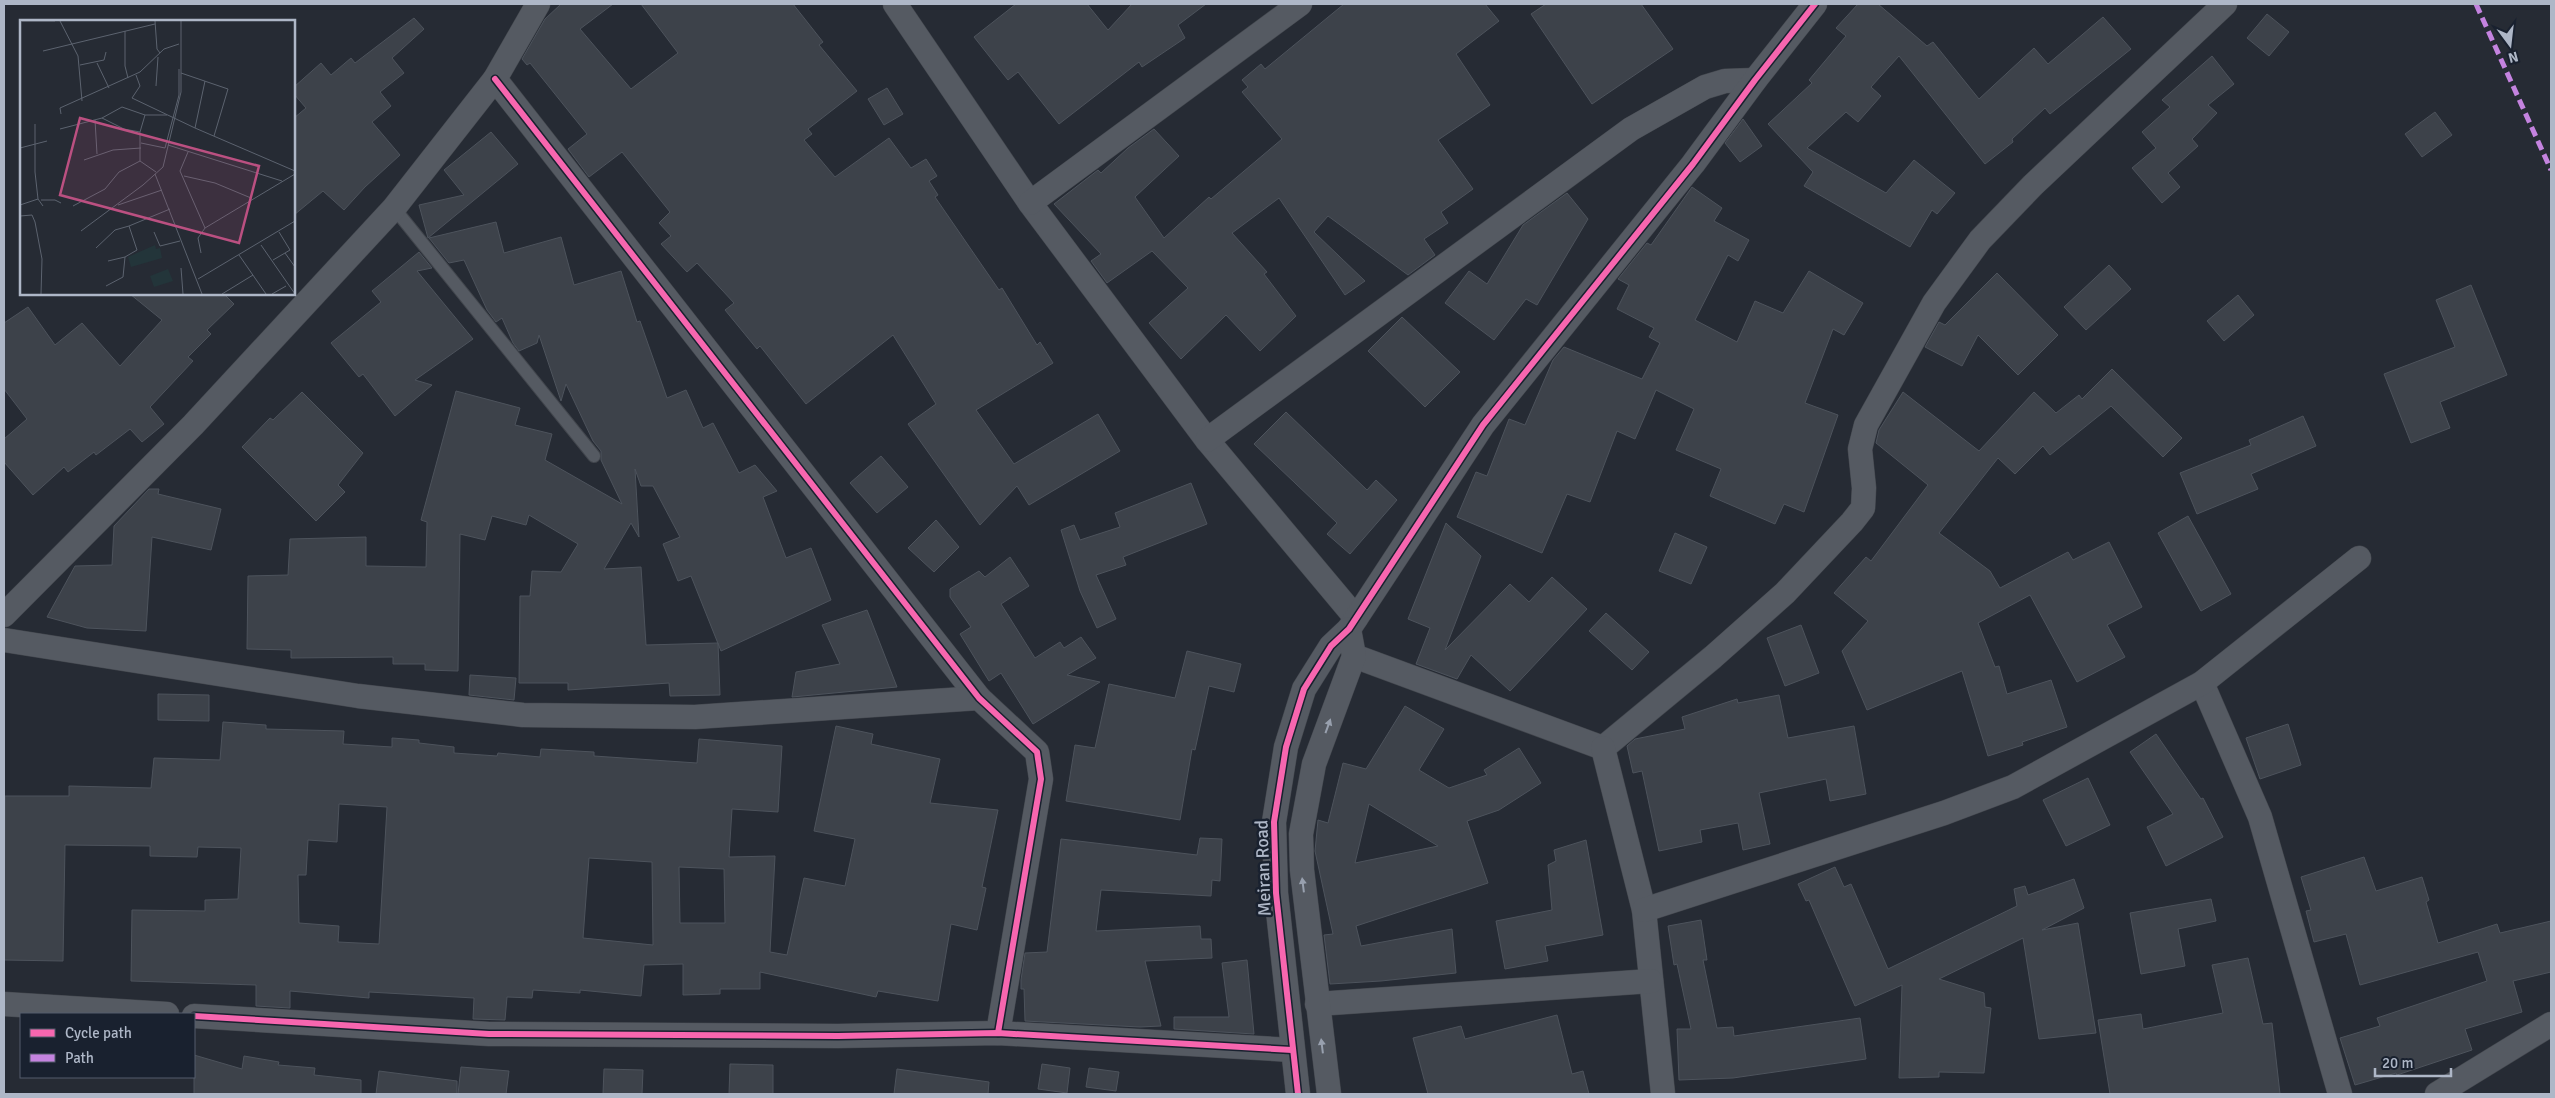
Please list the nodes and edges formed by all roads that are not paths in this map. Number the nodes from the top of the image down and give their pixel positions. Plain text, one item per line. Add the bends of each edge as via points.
1 (538, 4) edge
2 (895, 4) edge
3 (1300, 4) edge
4 (1815, 4) edge
5 (2225, 4) edge
6 (495, 79) junction
7 (1755, 80) junction
8 (1030, 203) junction
9 (394, 208) junction
10 (1208, 440) junction
11 (594, 456) dead end
12 (2359, 558) dead end
13 (4, 615) edge
14 (1352, 623) junction
15 (4, 640) edge
16 (1354, 656) junction
17 (2202, 683) junction
18 (979, 698) junction
19 (1604, 748) junction
20 (1644, 910) junction
21 (1651, 981) junction
22 (4, 1004) edge
23 (1317, 1004) junction
24 (151, 1013) edge
25 (195, 1016) edge
26 (2551, 1024) edge
27 (998, 1033) junction
28 (1292, 1050) junction
29 (1298, 1094) edge
30 (1329, 1094) edge
31 (1663, 1094) edge
32 (2340, 1094) edge
33 (2437, 1094) edge

1 - 6 street
2 - 8 street
3 - 8 street
4 - 7 street, Meiran Road
5 - 19 street via 2020,198 1980,240 1934,303 1866,425 1860,449 1863,508 1852,522 1785,594
6 - 9 street
6 - 18 street
7 - 10 street via 1725,81 1704,87 1631,129
7 - 14 street, Meiran Road via 1693,164 1482,425
8 - 10 street
9 - 11 lane
9 - 13 street via 193,425
10 - 14 street
12 - 17 street
14 - 16 street
14 - 28 street, Meiran Road via 1331,646 1304,689 1286,747 1274,822 1276,893
15 - 18 street via 358,696 523,715 695,717
16 - 19 street
23 -> 16 street via 1301,834 1314,764
17 - 20 street via 2013,787 1944,814
17 - 32 street via 2260,817
18 - 27 street via 1037,752 1041,779
19 - 20 street
20 - 21 street
21 - 23 street
21 - 31 street
22 - 24 street
30 -> 23 street
25 - 27 street via 551,1035
26 - 33 street
27 - 28 street
28 - 29 street, Meiran Road

